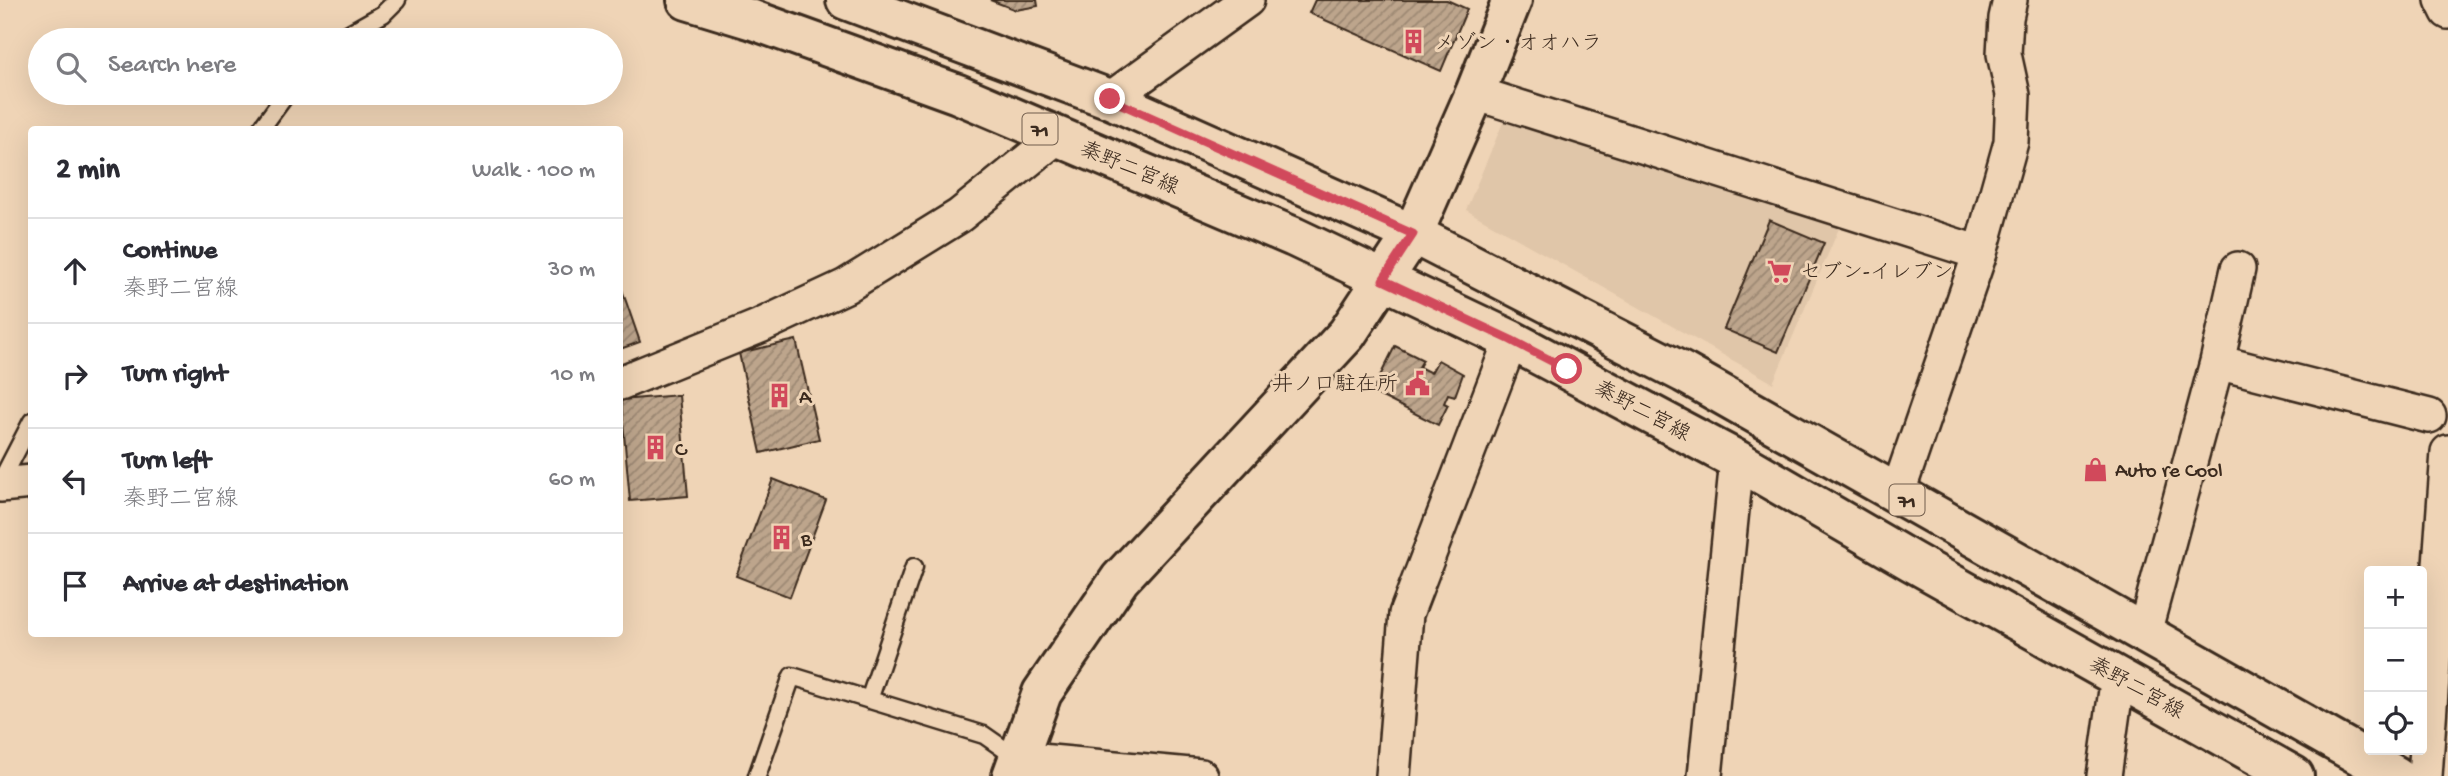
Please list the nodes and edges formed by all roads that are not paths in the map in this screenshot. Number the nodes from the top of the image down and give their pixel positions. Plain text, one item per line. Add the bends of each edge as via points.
1 (397, 0) edge
2 (687, 0) edge
3 (846, 0) edge
4 (1247, 0) edge
5 (1512, 0) edge
6 (2011, 0) edge
7 (2442, 0) edge
8 (2448, 12) edge
9 (358, 28) edge
10 (1475, 93) junction
11 (1110, 99) junction
12 (278, 105) edge
13 (263, 126) edge
14 (1058, 136) junction
15 (1413, 234) junction
16 (1980, 253) junction
17 (2238, 269) dead end
18 (1383, 280) junction
19 (1511, 340) junction
20 (2217, 362) junction
21 (623, 382) edge
22 (2428, 416) dead end
23 (28, 429) edge
24 (2448, 455) edge
25 (1737, 460) junction
26 (28, 482) edge
27 (0, 484) edge
28 (1897, 495) junction
29 (914, 567) dead end
30 (2144, 633) junction
31 (2118, 676) junction
32 (869, 699) junction
33 (1015, 767) edge
34 (757, 776) edge
35 (1200, 776) edge
36 (1392, 776) edge
37 (1705, 776) edge
38 (2104, 776) edge
39 (2294, 776) edge
40 (2396, 776) edge
41 (2425, 776) edge

1 - 9 lane
2 - 14 main road, 秦野二宮線 / 71 via 958,94
3 - 11 main road, 71
4 - 11 street
5 - 10 main road
6 - 16 street via 2004,54 2013,95 2011,142
7 - 8 street
10 - 15 main road
10 - 16 street
11 - 15 main road, 71
12 - 13 lane
14 - 18 main road, 秦野二宮線 / 71
14 - 21 street via 959,216 846,286
15 - 18 main road
15 - 28 main road, 71 via 1684,373
16 - 28 street
17 - 20 street
18 - 19 main road, 秦野二宮線 / 71
18 - 33 main road via 1346,334 1120,579 1042,693
19 - 25 main road, 秦野二宮線 / 71
19 - 36 street via 1406,614
20 - 22 street
20 - 30 street
23 - 27 lane
24 - 41 street
25 - 31 main road, 秦野二宮線 / 71
25 - 37 street
26 - 27 street
28 - 30 main road, 71
29 - 32 lane
30 - 40 main road, 71
31 - 38 street
31 - 39 main road, 秦野二宮線 / 71
32 - 33 lane via 984,735
32 - 34 lane via 792,676
33 - 35 street

